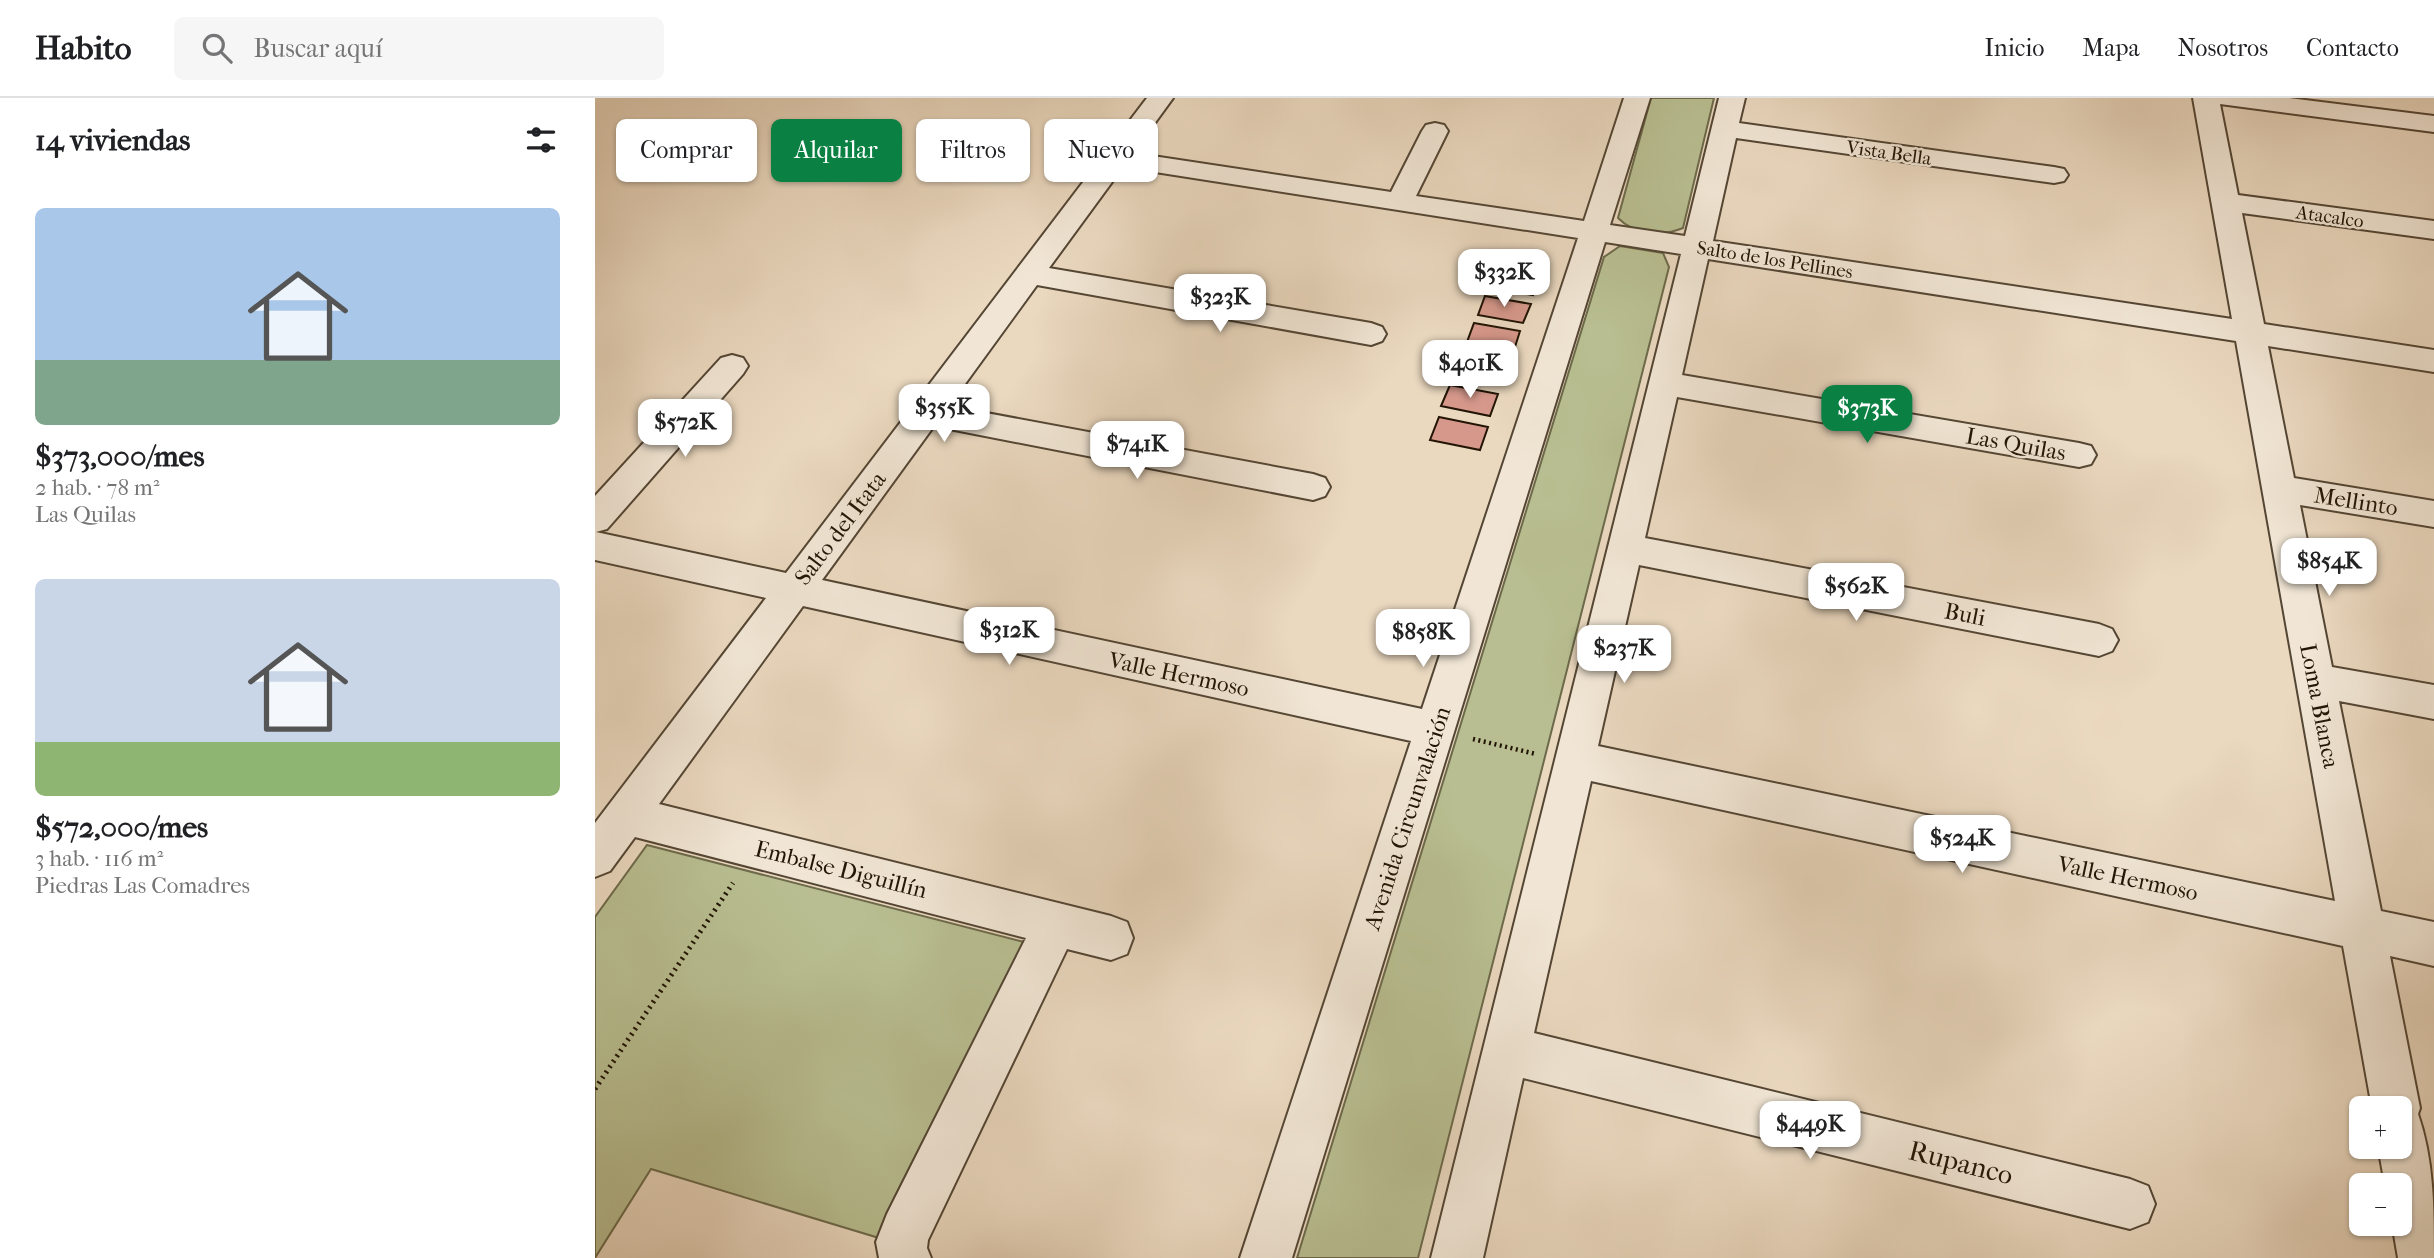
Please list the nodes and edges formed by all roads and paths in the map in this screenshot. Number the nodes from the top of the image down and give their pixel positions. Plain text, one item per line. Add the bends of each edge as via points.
1 (1160, 98) edge
2 (1637, 98) edge
3 (2206, 98) edge
4 (2228, 98) edge
5 (1728, 113) edge
6 (1145, 119) edge
7 (2434, 124) edge
8 (1435, 131) dead end
9 (1158, 164) edge
10 (2054, 175) dead end
11 (1098, 182) edge
12 (1400, 201) junction
13 (2225, 202) junction
14 (2434, 230) edge
15 (1594, 231) junction
16 (1697, 247) junction
17 (1029, 274) junction
18 (2250, 332) junction
19 (1371, 334) dead end
20 (2434, 361) edge
21 (732, 366) dead end
22 (1664, 383) junction
23 (926, 413) junction
24 (2079, 455) dead end
25 (1313, 487) dead end
26 (2279, 488) junction
27 (2434, 514) edge
28 (595, 519) edge
29 (595, 546) edge
30 (1625, 548) junction
31 (794, 590) junction
32 (2099, 640) dead end
33 (2315, 680) junction
34 (2434, 702) edge
35 (1435, 729) junction
36 (1575, 759) junction
37 (626, 815) junction
38 (757, 848) junction
39 (595, 857) edge
40 (1056, 924) junction
41 (2362, 929) junction
42 (1111, 937) dead end
43 (2434, 944) edge
44 (1506, 1050) junction
45 (595, 1089) edge
46 (2394, 1096) edge
47 (2406, 1159) edge
48 (2130, 1203) dead end
49 (2427, 1256) edge
50 (905, 1258) edge
51 (1266, 1258) edge
52 (1457, 1258) edge

1 - 6 street, Salto del Itata
2 - 15 street, Avenida Circunvalación
3 - 13 street, Loma Blanca
4 - 7 street
5 - 10 street, Vista Bella
5 - 16 street
8 - 12 street
9 - 12 street, Salto de los Pellines
11 - 17 street, Salto del Itata
12 - 15 street, Salto de los Pellines
13 - 14 street, Atacalco
13 - 18 street, Loma Blanca
15 - 16 street, Salto de los Pellines
15 - 35 street, Avenida Circunvalación
16 - 18 street, Salto de los Pellines
16 - 22 street
17 - 19 street
17 - 23 street, Salto del Itata
18 - 20 street, Salto de los Pellines
18 - 26 street, Loma Blanca
21 - 28 street
22 - 24 street, Las Quilas
22 - 30 street
23 - 25 street
23 - 31 street, Salto del Itata
26 - 27 street, Mellinto
26 - 33 street, Loma Blanca
29 - 31 street, Valle Hermoso
30 - 32 street, Buli
30 - 36 street
31 - 35 street, Valle Hermoso
31 - 37 street, Salto del Itata
33 - 34 street
33 - 41 street, Loma Blanca
35 - 36 path
35 - 51 street, Avenida Circunvalación
36 - 41 street, Valle Hermoso
36 - 44 street
37 - 38 street, Embalse Diguillín
37 - 39 street, Salto del Itata
38 - 40 street, Embalse Diguillín
38 - 45 path
40 - 42 street, Embalse Diguillín
40 - 50 street via 905,1232 901,1242
41 - 43 street, Valle Hermoso
41 - 46 street, Loma Blanca
44 - 48 street, Rupanco
44 - 52 street
47 - 49 street

